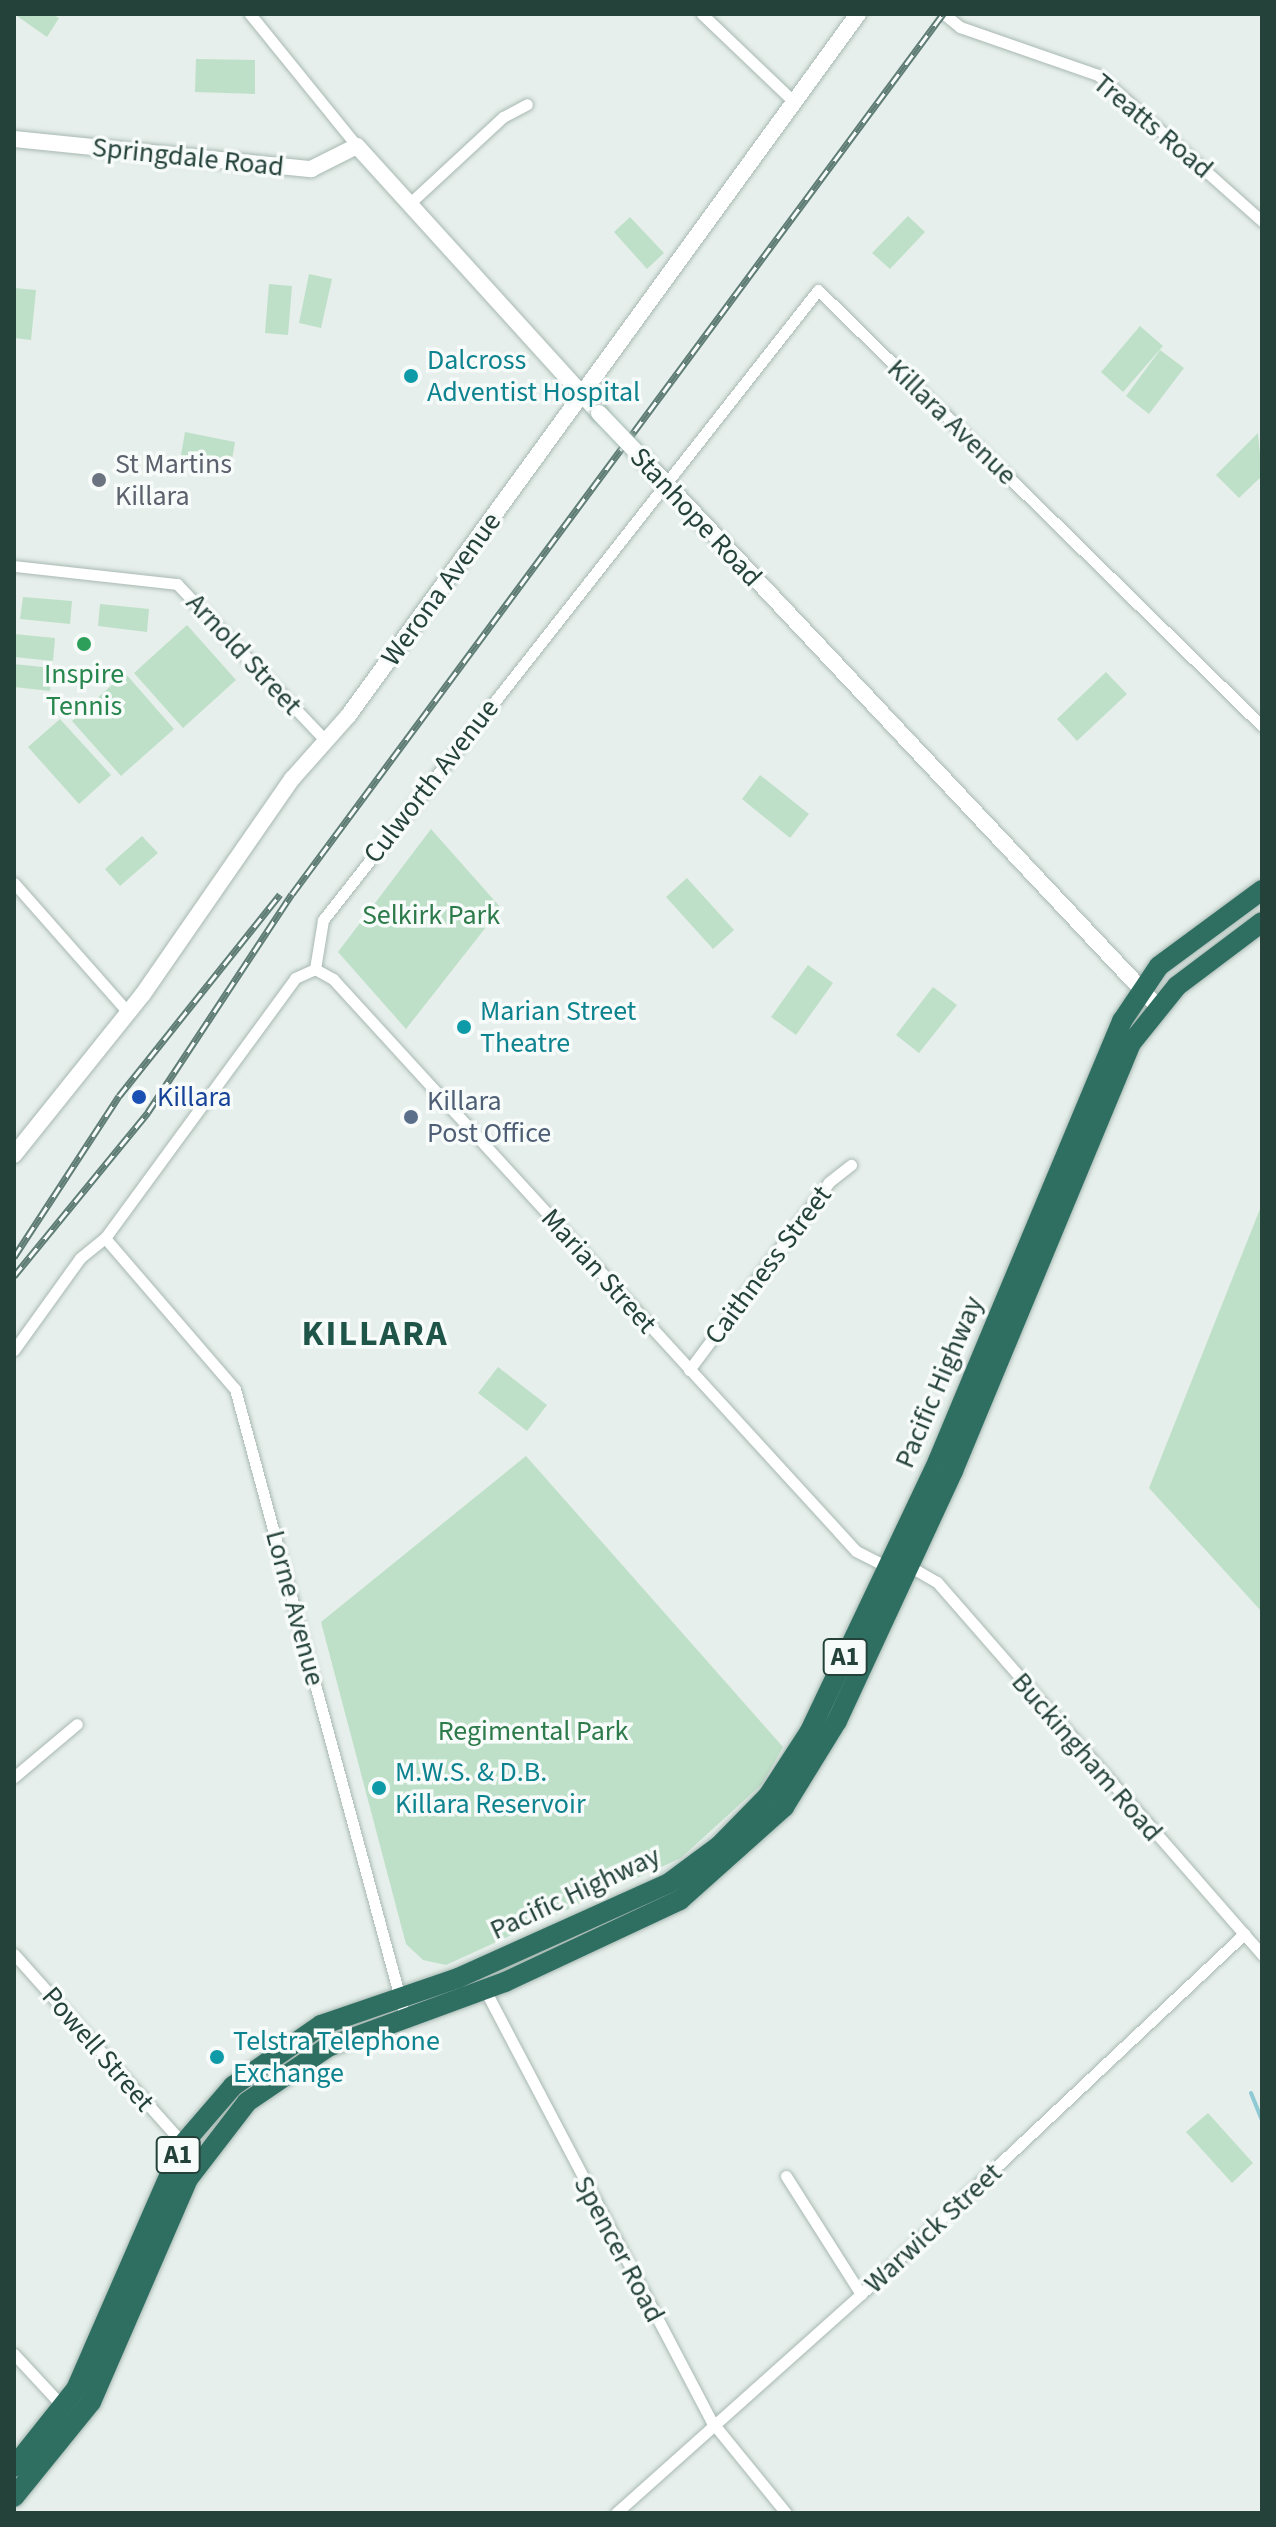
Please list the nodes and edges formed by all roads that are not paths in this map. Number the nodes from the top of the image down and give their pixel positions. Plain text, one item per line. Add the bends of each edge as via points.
1 (250, 14) edge
2 (702, 14) edge
3 (858, 14) edge
4 (944, 14) edge
5 (791, 99) junction
6 (527, 104) dead end
7 (14, 139) edge
8 (357, 146) junction
9 (409, 204) junction
10 (1262, 221) edge
11 (583, 396) junction
12 (665, 482) junction
13 (14, 566) edge
14 (1262, 726) edge
15 (324, 739) junction
16 (14, 883) edge
17 (1262, 890) edge
18 (1262, 922) edge
19 (315, 969) junction
20 (1138, 991) junction
21 (1157, 1006) junction
22 (126, 1010) junction
23 (14, 1155) edge
24 (851, 1165) dead end
25 (105, 1238) junction
26 (14, 1350) edge
27 (689, 1370) junction
28 (909, 1566) junction
29 (887, 1567) junction
30 (77, 1724) dead end
31 (14, 1777) edge
32 (1244, 1934) junction
33 (14, 1954) edge
34 (1262, 1955) edge
35 (475, 1971) junction
36 (484, 1990) junction
37 (398, 1998) junction
38 (406, 2020) junction
39 (183, 2144) junction
40 (786, 2176) dead end
41 (861, 2294) junction
42 (14, 2354) edge
43 (72, 2415) junction
44 (712, 2422) junction
45 (14, 2467) edge
46 (14, 2497) edge
47 (616, 2513) edge
48 (786, 2513) edge

1 - 8 street, Stanhope Road
2 - 5 street
3 - 5 main road, Werona Avenue
4 - 10 street, Treatts Road via 960,27 1098,75
5 - 11 main road, Werona Avenue
6 - 9 street via 503,117
7 - 8 main road, Springdale Road via 311,169
8 - 9 main road, Stanhope Road
9 - 11 main road, Stanhope Road
11 - 12 main road, Stanhope Road, bridge
11 - 15 main road, Werona Avenue
12 - 14 street, Killara Avenue via 818,290
12 - 19 street, Culworth Avenue via 323,920
12 - 20 main road, Stanhope Road
13 - 15 street, Arnold Street via 177,584
15 - 22 main road, Werona Avenue
16 - 22 street
17 - 20 highway, Pacific Highway / A1 via 1159,966
18 - 21 highway, Pacific Highway / A1
19 - 25 street via 295,978
19 - 27 street, Marian Street via 333,979
20 - 21 main road, Stanhope Road
20 - 29 highway, Pacific Highway / A1
21 - 28 highway, Pacific Highway / A1 via 1132,1042 1059,1203
22 - 23 main road, Werona Avenue
24 - 27 street, Caithness Street via 829,1182
25 - 26 street via 80,1258
25 - 37 street, Lorne Avenue via 235,1389
27 - 29 street, Marian Street via 856,1551
28 - 32 street, Buckingham Road via 937,1582
28 - 36 highway, Pacific Highway / A1 via 812,1767 747,1847 680,1900
29 - 35 highway, Pacific Highway / A1 via 797,1755 734,1833 635,1901
30 - 31 street
32 - 34 street, Buckingham Road
32 - 41 street, Warwick Street
33 - 39 street, Powell Street
35 - 36 street, Spencer Road
35 - 37 highway, Pacific Highway / A1
36 - 38 highway, Pacific Highway / A1
36 - 44 street, Spencer Road
37 - 38 street, Lorne Avenue
37 - 39 highway, Pacific Highway / A1 via 340,2017 287,2046 233,2086
38 - 43 highway, Pacific Highway / A1 via 311,2056 221,2128 188,2179
39 - 43 highway, Pacific Highway / A1
40 - 41 street
41 - 44 street, Warwick Street
42 - 43 street
43 - 45 highway, Pacific Highway / A1
43 - 46 highway, Pacific Highway / A1
44 - 47 street, Warwick Street
44 - 48 street, Spencer Road

